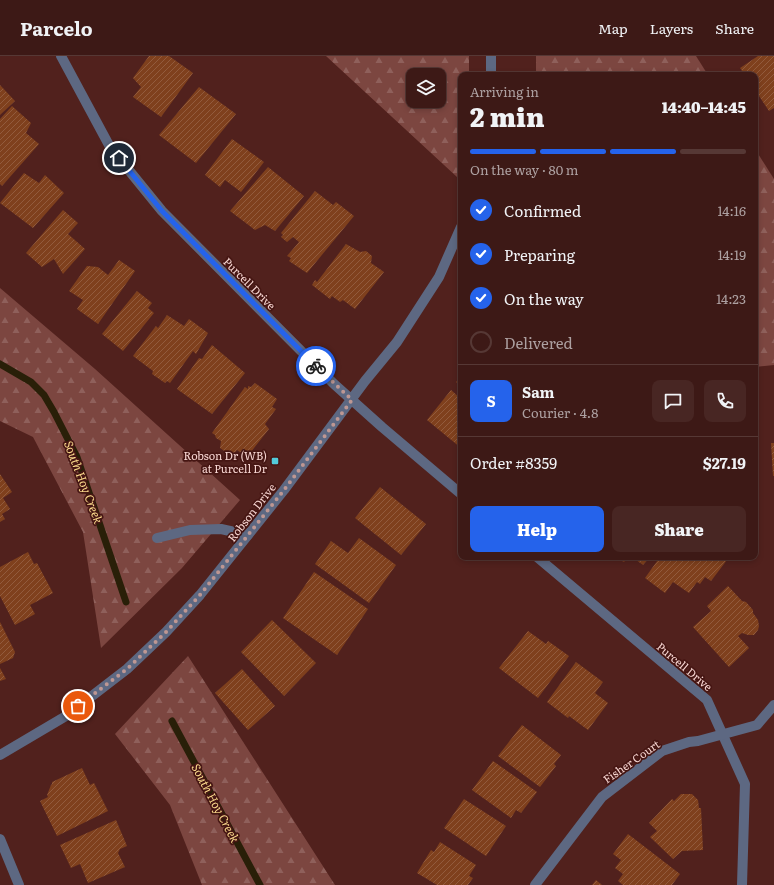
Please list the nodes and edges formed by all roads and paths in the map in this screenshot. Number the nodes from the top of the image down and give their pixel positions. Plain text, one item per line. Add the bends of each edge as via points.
1 (61, 56) edge
2 (491, 56) edge
3 (491, 72) edge
4 (458, 234) edge
5 (352, 400) junction
6 (458, 491) edge
7 (248, 536) junction
8 (157, 538) dead end
9 (541, 560) edge
10 (774, 705) edge
11 (723, 734) junction
12 (0, 755) edge
13 (0, 840) edge
14 (19, 885) edge
15 (535, 885) edge
16 (742, 885) edge

1 - 5 street, Purcell Drive via 110,147 162,211
2 - 3 street
4 - 5 street, Robson Drive via 439,277 417,312
5 - 6 street, Purcell Drive
5 - 7 street, Robson Drive
7 - 8 street via 221,529 190,530
7 - 12 street, Robson Drive via 200,595 127,669 66,716
9 - 11 street, Purcell Drive via 707,700
10 - 11 street, Fisher Court via 757,725
11 - 15 street, Fisher Court via 662,751 602,797
11 - 16 street, Purcell Drive via 745,784
13 - 14 street

